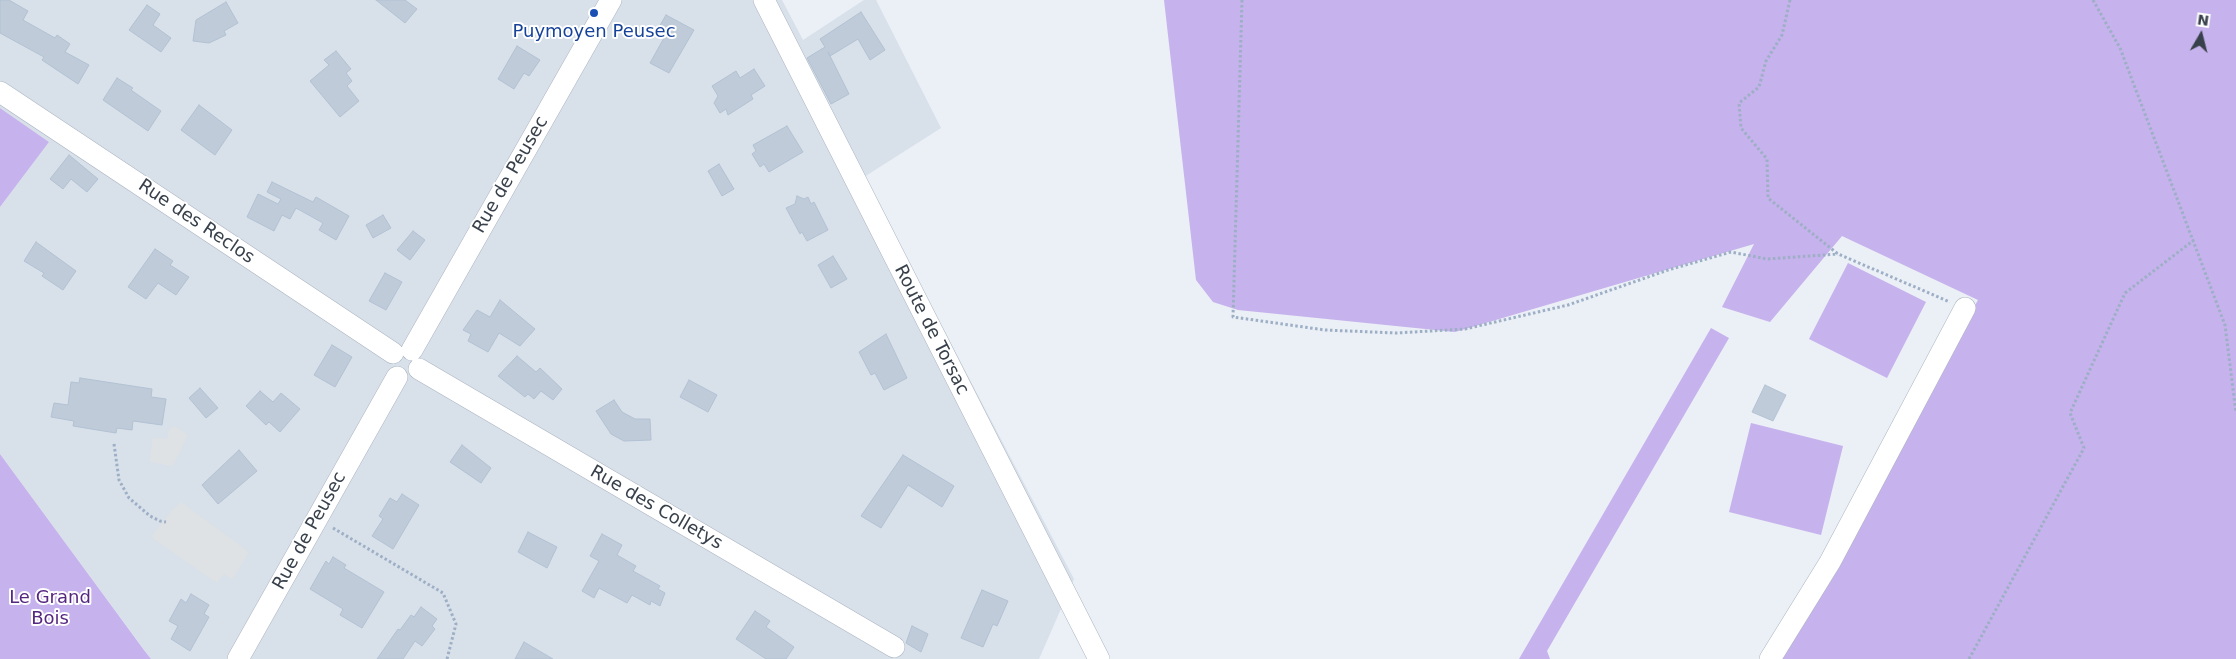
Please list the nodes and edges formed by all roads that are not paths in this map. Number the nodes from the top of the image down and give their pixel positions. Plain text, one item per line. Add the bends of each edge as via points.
1 (611, 0) edge
2 (764, 0) edge
3 (0, 92) edge
4 (1965, 308) road end
5 (408, 357) junction
6 (894, 646) dead end
7 (238, 659) edge
8 (1099, 659) edge
9 (1770, 659) edge

1 - 5 street, Rue de Peusec
2 - 8 street, Route de Torsac
3 - 5 street, Rue des Reclos
4 - 9 street via 1830,562
5 - 6 street, Rue des Colletys
5 - 7 street, Rue de Peusec via 412,377 397,377

